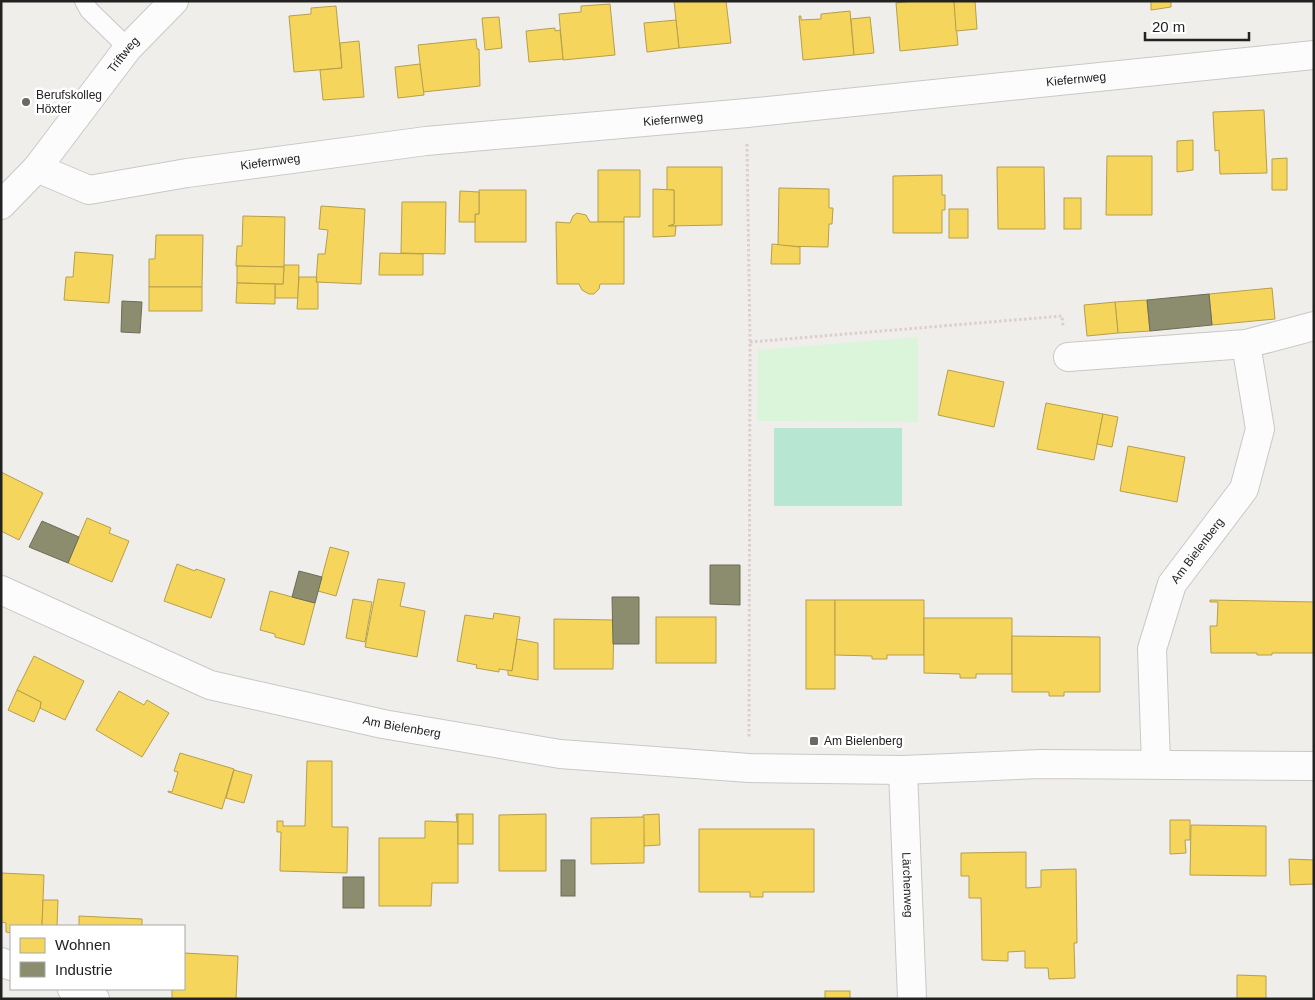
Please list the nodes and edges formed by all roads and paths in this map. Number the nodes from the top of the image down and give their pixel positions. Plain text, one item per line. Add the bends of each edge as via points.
1 (84, 1) edge
2 (174, 1) edge
3 (128, 48) junction
4 (1314, 55) edge
5 (747, 113) junction
6 (37, 168) junction
7 (1, 205) edge
8 (1314, 326) edge
9 (750, 342) junction
10 (1246, 344) junction
11 (1068, 357) joint
12 (1, 590) edge
13 (1156, 764) junction
14 (1314, 766) edge
15 (749, 768) junction
16 (903, 770) junction
17 (74, 990) edge
18 (95, 999) edge
19 (912, 999) edge

1 - 3 lane via 89,10
2 - 3 street, Triftweg
3 - 6 street, Triftweg
4 - 5 street, Kiefernweg
5 - 6 street, Kiefernweg via 426,141 187,173 89,190
5 - 9 path
6 - 7 street, Triftweg
8 - 10 street
9 - 11 path via 1062,316
9 - 15 path
10 - 11 street
10 - 13 street, Am Bielenberg via 1260,429 1244,489 1172,584 1152,649
12 - 15 street, Am Bielenberg via 210,685 383,724 560,754
13 - 14 street, Am Bielenberg
13 - 16 street, Am Bielenberg via 1042,764
15 - 16 street, Am Bielenberg
16 - 19 street, Lärchenweg
17 - 18 street

